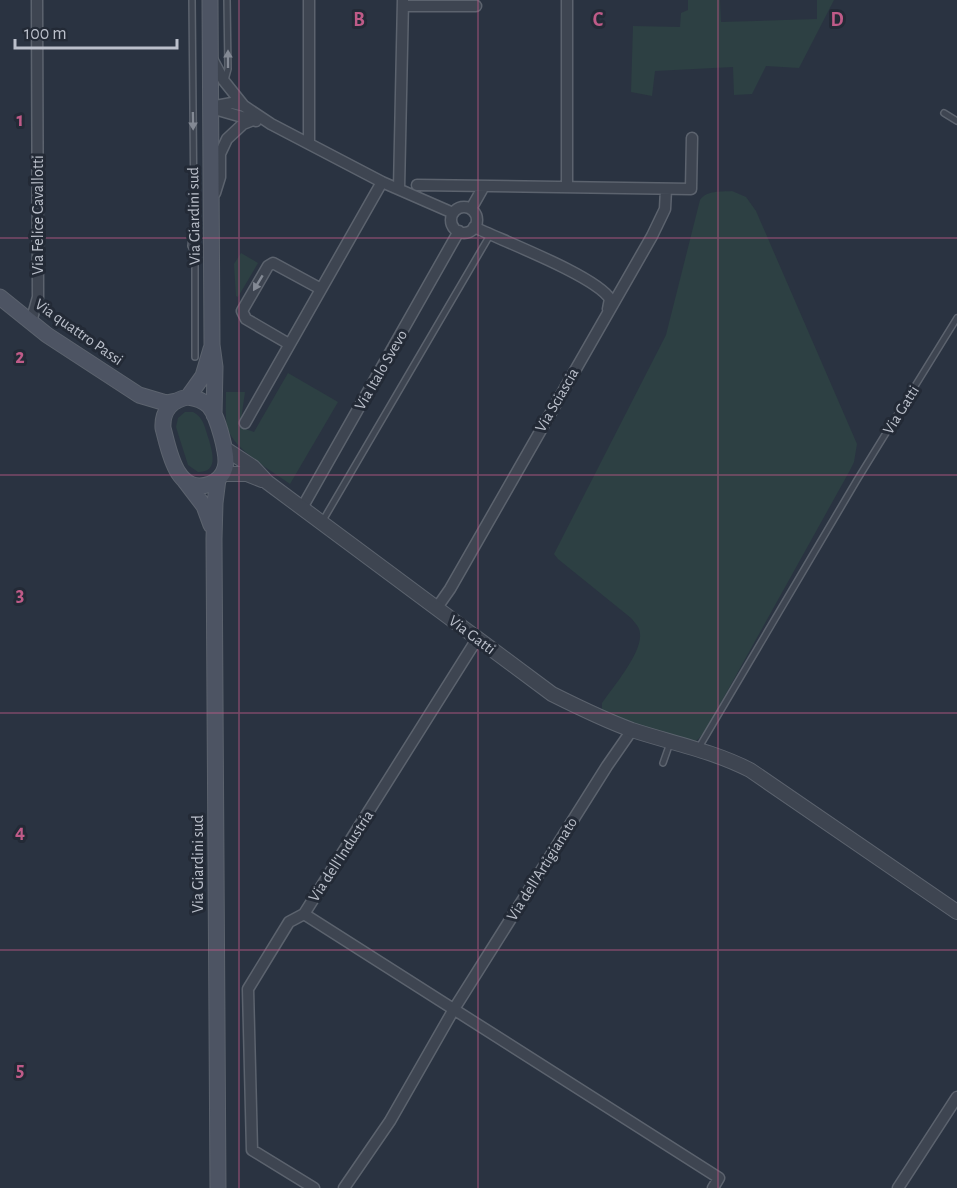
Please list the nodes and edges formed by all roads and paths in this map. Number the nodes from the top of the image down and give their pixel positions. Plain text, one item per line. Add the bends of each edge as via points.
1 (37, 0) edge
2 (192, 0) edge
3 (210, 0) edge
4 (227, 0) edge
5 (309, 0) edge
6 (567, 0) edge
7 (403, 3) edge
8 (476, 6) dead end
9 (217, 84) junction
10 (192, 86) junction
11 (244, 106) junction
12 (210, 107) junction
13 (944, 113) dead end
14 (253, 120) junction
15 (957, 121) edge
16 (271, 124) junction
17 (692, 138) dead end
18 (309, 143) junction
19 (382, 182) junction
20 (417, 185) dead end
21 (484, 186) junction
22 (567, 186) junction
23 (399, 189) junction
24 (666, 189) junction
25 (212, 202) junction
26 (471, 209) junction
27 (453, 213) junction
28 (474, 227) junction
29 (459, 231) junction
30 (490, 235) junction
31 (195, 254) junction
32 (212, 255) junction
33 (321, 289) junction
34 (0, 297) edge
35 (608, 310) junction
36 (957, 318) edge
37 (31, 322) junction
38 (289, 344) junction
39 (213, 345) junction
40 (195, 357) dead end
41 (139, 395) junction
42 (182, 399) junction
43 (214, 415) junction
44 (244, 423) dead end
45 (163, 428) junction
46 (224, 448) junction
47 (220, 476) junction
48 (185, 482) junction
49 (267, 482) junction
50 (302, 508) junction
51 (322, 523) junction
52 (214, 539) junction
53 (436, 609) junction
54 (477, 639) junction
55 (632, 730) junction
56 (670, 741) junction
57 (698, 749) junction
58 (663, 763) dead end
59 (957, 912) edge
60 (304, 914) junction
61 (454, 1009) junction
62 (957, 1097) edge
63 (218, 1188) edge
64 (314, 1188) edge
65 (344, 1188) edge
66 (713, 1188) edge
67 (898, 1188) edge

1 - 37 street, Via Felice Cavallotti via 38,297
2 - 10 lane
3 - 9 main road, Via Giardini sud via 210,54
9 -> 4 lane via 228,69
5 - 18 street
6 - 22 street
7 - 8 street
7 - 23 street
9 - 10 lane
9 - 11 street
9 - 12 main road, Via Giardini sud
10 -> 31 lane via 191,246
11 - 12 street via 232,103
11 - 16 street
12 - 14 street
12 - 25 main road, Via Giardini sud
13 - 15 lane
14 - 16 street
14 - 25 street via 227,139 220,154 220,177
16 - 18 street
17 - 24 street via 692,189
18 - 19 street
19 - 23 street
19 - 33 street
20 - 21 street
21 - 22 street
21 - 26 street
22 - 24 street
23 - 27 street
24 - 35 street, Via Sciascia via 662,216
25 - 32 main road, Via Giardini sud
26 - 27 street via 463,207
26 - 28 street via 477,217
27 - 29 street via 452,224
28 - 29 street
28 - 30 street
29 - 50 street, Via Italo Svevo
30 - 35 street via 597,287 610,299
30 - 51 lane
31 - 32 lane
31 - 40 lane
32 - 39 main road, Via Giardini sud
33 - 38 street
33 -> 38 street via 273,263 242,310 246,319
34 - 37 main road, Via quattro Passi
35 - 53 street, Via Sciascia
36 - 57 lane, Via Gatti
37 - 41 main road, Via quattro Passi
38 - 44 street
39 - 42 main road, Via Giardini sud via 203,376
39 - 43 main road, Via Giardini sud
41 - 42 main road, Via quattro Passi via 166,402
41 - 45 main road, Via quattro Passi
42 - 43 main road via 204,402
42 - 45 main road, Via Giardini sud via 166,410
43 - 46 main road, Via Giardini sud
45 - 48 main road via 175,468
46 - 47 main road, Via Giardini sud via 227,461
46 - 49 street, Via Gatti
47 - 48 main road via 201,486
47 - 49 street, Via Gatti via 247,474
47 - 52 main road, Via Giardini sud
48 - 52 main road via 204,506
49 - 50 street, Via Gatti
50 - 51 street, Via Gatti
51 - 53 street, Via Gatti
52 - 63 main road, Via Giardini sud
53 - 54 street, Via Gatti
54 - 55 street, Via Gatti via 552,694
54 - 60 street, Via dell'Industria
55 - 56 street, Via Gatti
55 - 61 street, Via dell'Artigianato
56 - 57 street, Via Gatti
56 - 58 lane
57 - 59 street, Via Gatti via 750,770
60 - 61 street
60 - 64 street, Via dell'Industria via 289,922 248,989 252,1150
61 - 65 street, Via dell'Artigianato via 390,1121
61 - 66 street via 719,1178
62 - 67 street

